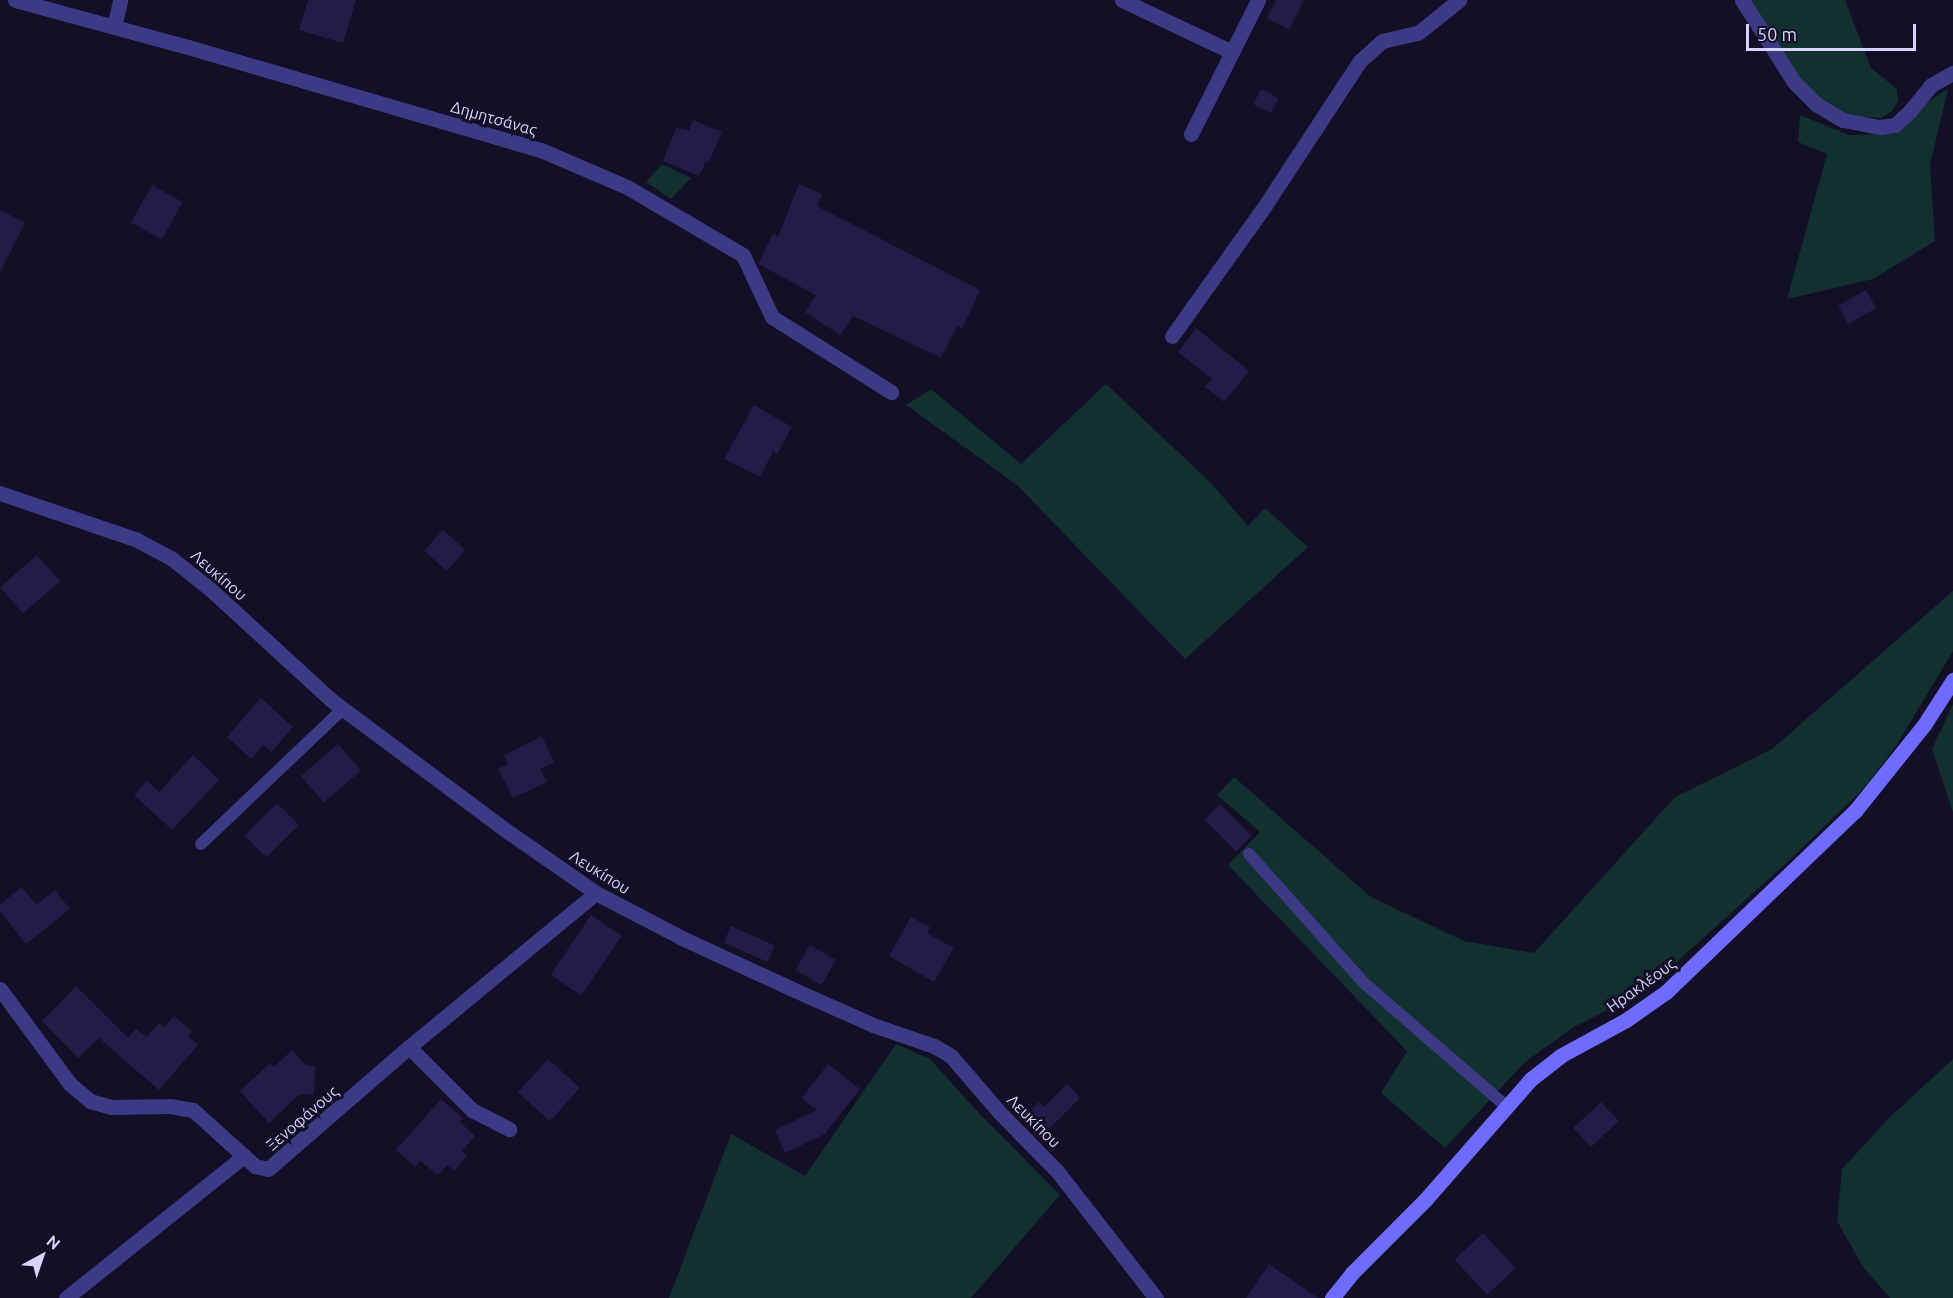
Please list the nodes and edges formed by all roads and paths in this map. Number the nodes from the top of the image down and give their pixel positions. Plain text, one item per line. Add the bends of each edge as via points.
1 (15, 0) edge
2 (120, 0) edge
3 (1122, 0) edge
4 (1258, 0) edge
5 (1460, 0) edge
6 (1742, 0) edge
7 (114, 27) junction
8 (1232, 52) junction
9 (1953, 74) edge
10 (1191, 134) dead end
11 (1172, 336) dead end
12 (891, 392) dead end
13 (0, 493) edge
14 (1953, 680) edge
15 (343, 709) junction
16 (201, 844) dead end
17 (1249, 854) dead end
18 (596, 892) junction
19 (0, 989) edge
20 (409, 1047) junction
21 (1506, 1106) junction
22 (509, 1129) dead end
23 (244, 1156) junction
24 (66, 1298) edge
25 (1156, 1298) edge
26 (1332, 1298) edge

1 - 7 street, Δημητσάνας
2 - 7 street
3 - 8 street
4 - 8 street
5 - 11 street via 1418,33 1382,41 1360,61 1263,210
6 - 9 street via 1794,82 1816,104 1843,120 1880,127 1895,125 1931,85
7 - 12 street, Δημητσάνας via 541,150 627,187 743,255 772,316
8 - 10 street
13 - 15 street, Λευκίπου via 157,549 189,570
14 - 21 street, Ηρακλέους via 1924,725 1856,811 1718,945 1646,1007 1546,1066
15 - 16 lane
15 - 18 street, Λευκίπου
17 - 21 lane via 1364,983
18 - 20 street, Ξενοφάνους
18 - 25 street, Λευκίπου via 780,984 951,1056 1057,1170
19 - 23 street, Ξενοφάνους via 70,1084 90,1101 120,1108 183,1107 207,1121
20 - 22 street via 472,1110
20 - 23 street, Ξενοφάνους via 273,1168 261,1169
21 - 26 street, Ηρακλέους via 1425,1200
23 - 24 street

